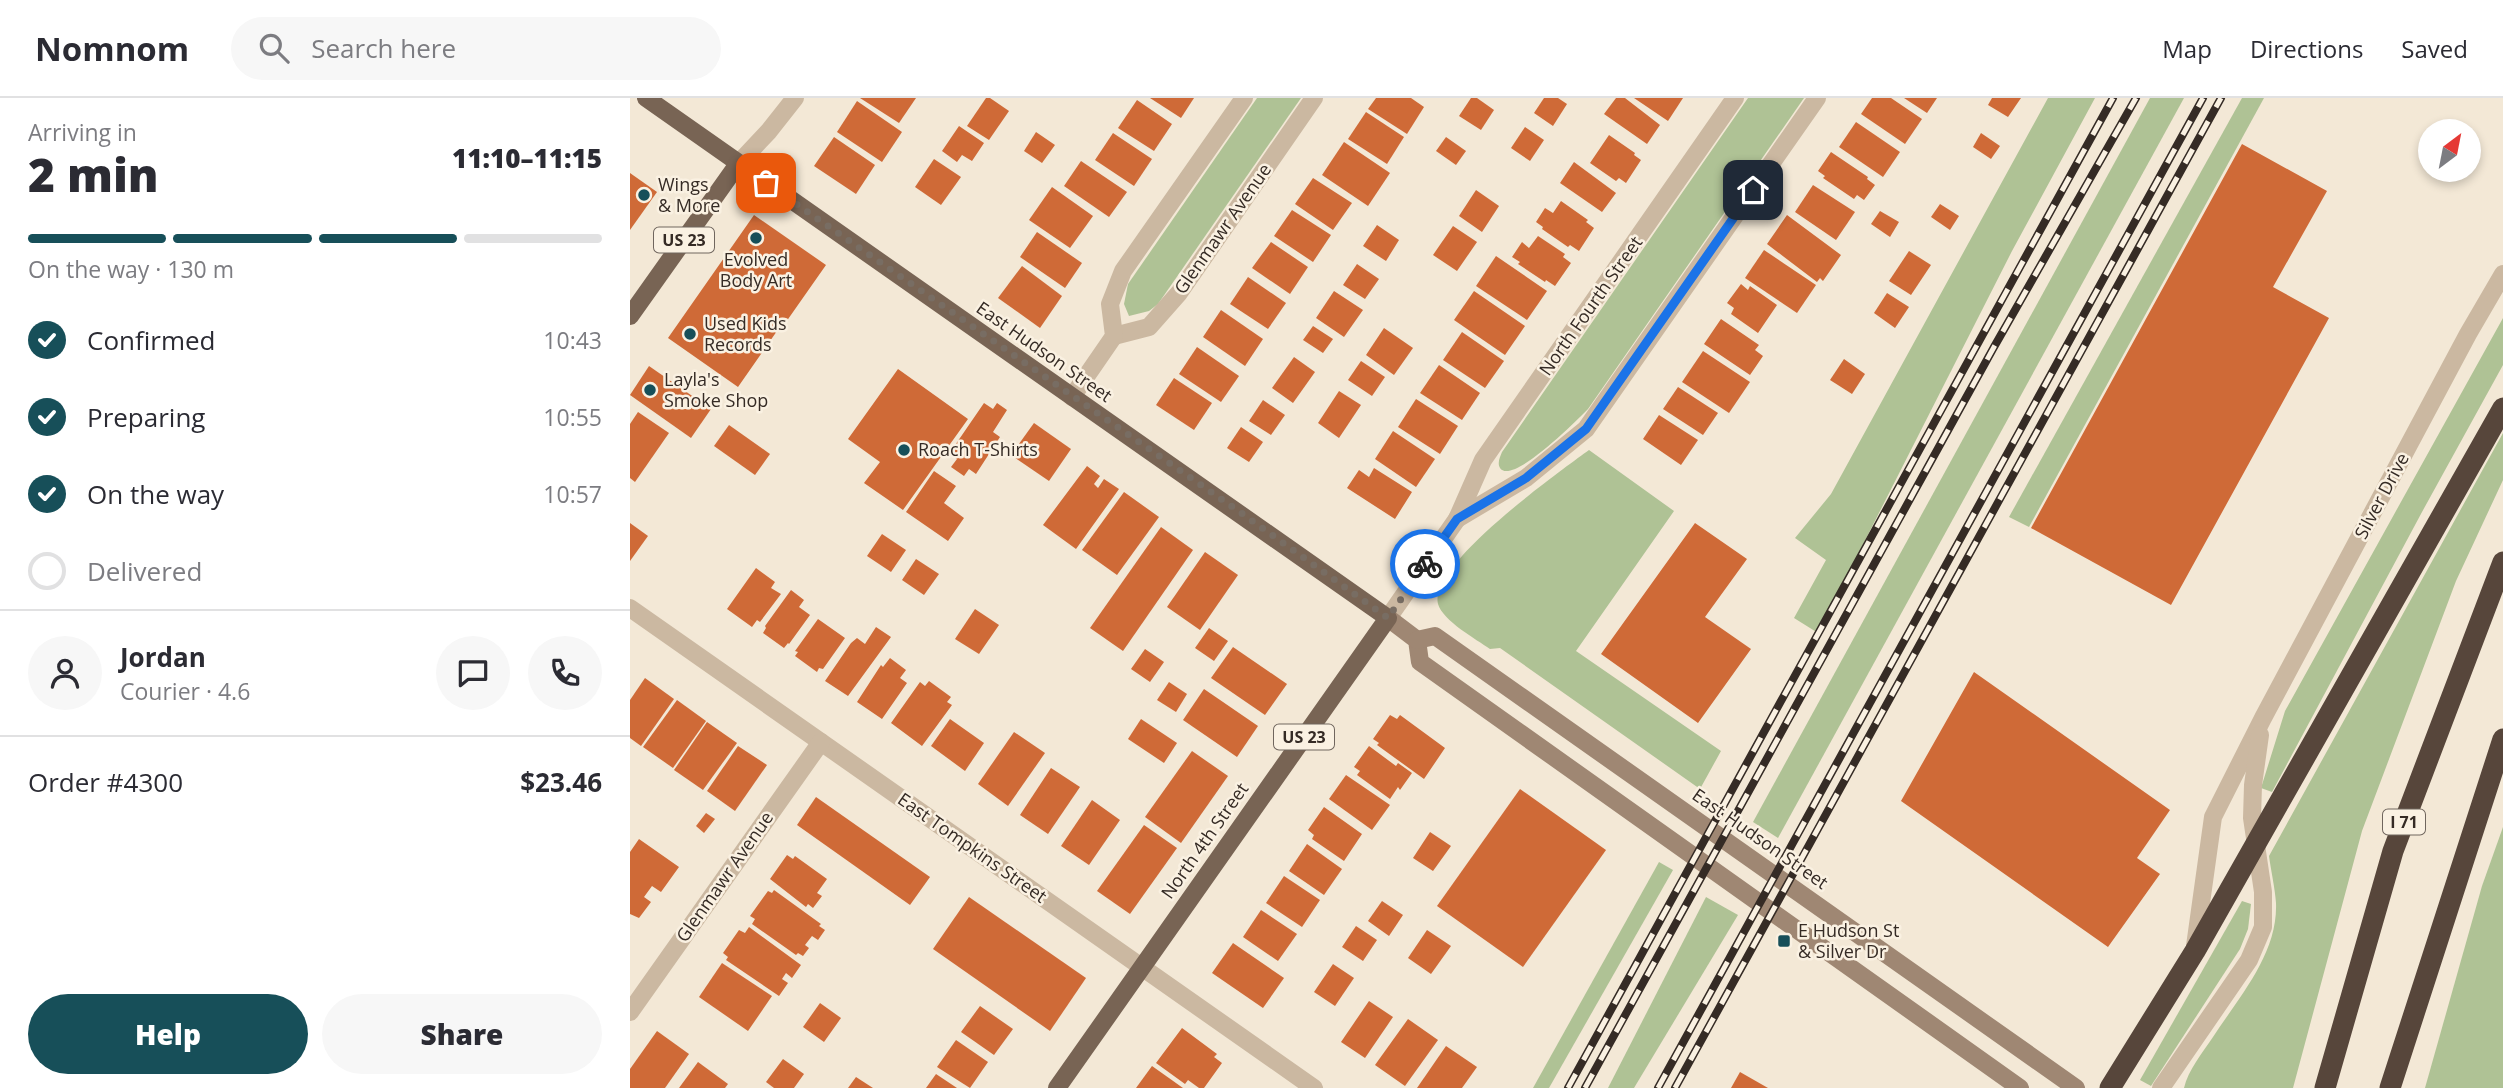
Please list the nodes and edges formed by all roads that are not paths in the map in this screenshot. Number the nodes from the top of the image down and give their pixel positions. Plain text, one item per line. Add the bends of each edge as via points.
1 (646, 98) edge
2 (795, 98) edge
3 (1244, 98) edge
4 (1314, 98) edge
5 (1735, 98) edge
6 (1816, 98) edge
7 (738, 163) junction
8 (2503, 274) edge
9 (630, 316) edge
10 (1114, 336) junction
11 (1072, 397) junction
12 (2503, 408) edge
13 (1457, 519) junction
14 (2503, 562) edge
15 (630, 608) edge
16 (1388, 618) junction
17 (1417, 640) junction
18 (2263, 718) junction
19 (2503, 739) edge
20 (821, 742) junction
21 (2255, 846) junction
22 (2194, 951) junction
23 (1142, 968) junction
24 (630, 1012) edge
25 (1057, 1088) edge
26 (1314, 1088) edge
27 (2020, 1088) edge
28 (2076, 1088) edge
29 (2110, 1088) edge
30 (2161, 1088) edge
31 (2325, 1088) edge
32 (2390, 1088) edge

1 - 7 main road, East Hudson Street
2 - 7 street
3 - 10 street via 1123,271 1110,304
4 - 10 street, Glenmawr Avenue via 1179,293 1149,327
5 - 13 street, North Fourth Street via 1483,460
6 - 13 street, North Fourth Street via 1586,429 1526,478
7 - 9 main road, US 23
7 - 11 main road, East Hudson Street
8 - 18 street, Silver Drive
10 - 11 street
11 - 16 main road, East Hudson Street
12 - 21 highway
13 - 16 street, North Fourth Street
14 - 31 highway, I 71 via 2393,850
15 - 20 street, East Tompkins Street
16 - 17 main road, East Hudson Street
16 - 23 main road, North 4th Street / US 23
17 - 27 main road, East Hudson Street via 1420,662
17 - 28 main road, East Hudson Street via 1435,636
18 - 21 street, Silver Drive via 2253,785
18 - 22 street, Silver Drive via 2213,817
19 - 32 highway
20 - 23 street, East Tompkins Street
20 - 24 street, Glenmawr Avenue
21 - 22 highway
21 - 30 street, Silver Drive via 2264,909 2257,943
22 - 29 highway
23 - 25 main road, North 4th Street / US 23
23 - 26 street, East Tompkins Street

